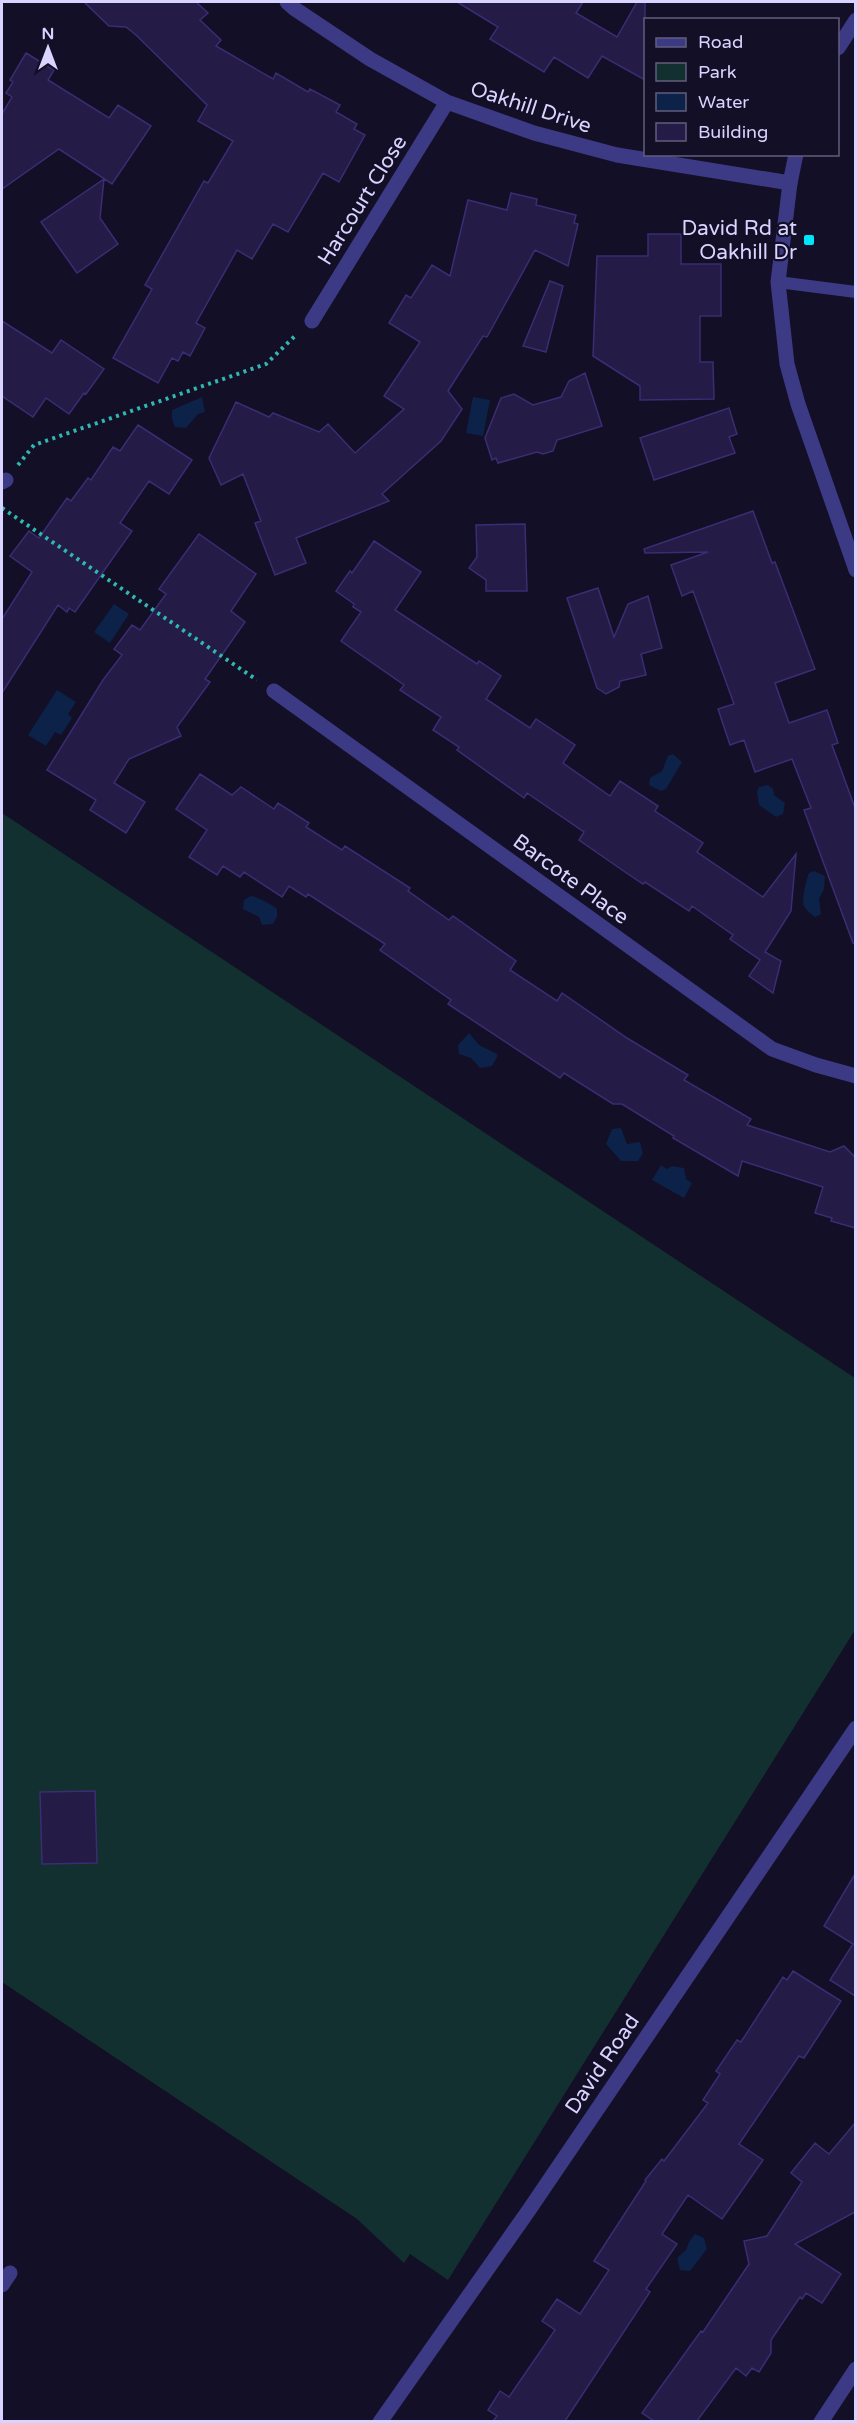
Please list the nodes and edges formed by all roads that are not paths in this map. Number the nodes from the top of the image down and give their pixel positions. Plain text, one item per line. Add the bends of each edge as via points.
1 (287, 2) edge
2 (855, 20) edge
3 (839, 45) edge
4 (447, 102) junction
5 (796, 156) edge
6 (790, 183) junction
7 (778, 282) junction
8 (855, 292) edge
9 (312, 321) road end
10 (855, 570) edge
11 (274, 691) road end
12 (855, 1076) edge
13 (855, 1728) edge
14 (855, 2369) edge
15 (380, 2421) edge
16 (821, 2421) edge

1 - 4 street, Oakhill Drive via 370,59
2 - 3 street
4 - 6 street, Oakhill Drive via 534,133 617,155
4 - 9 street, Harcourt Close
5 - 6 street
6 - 7 street
7 - 8 lane
7 - 10 street via 787,364
11 - 12 street, Barcote Place via 772,1049
13 - 15 street, David Road via 529,2210
14 - 16 street

